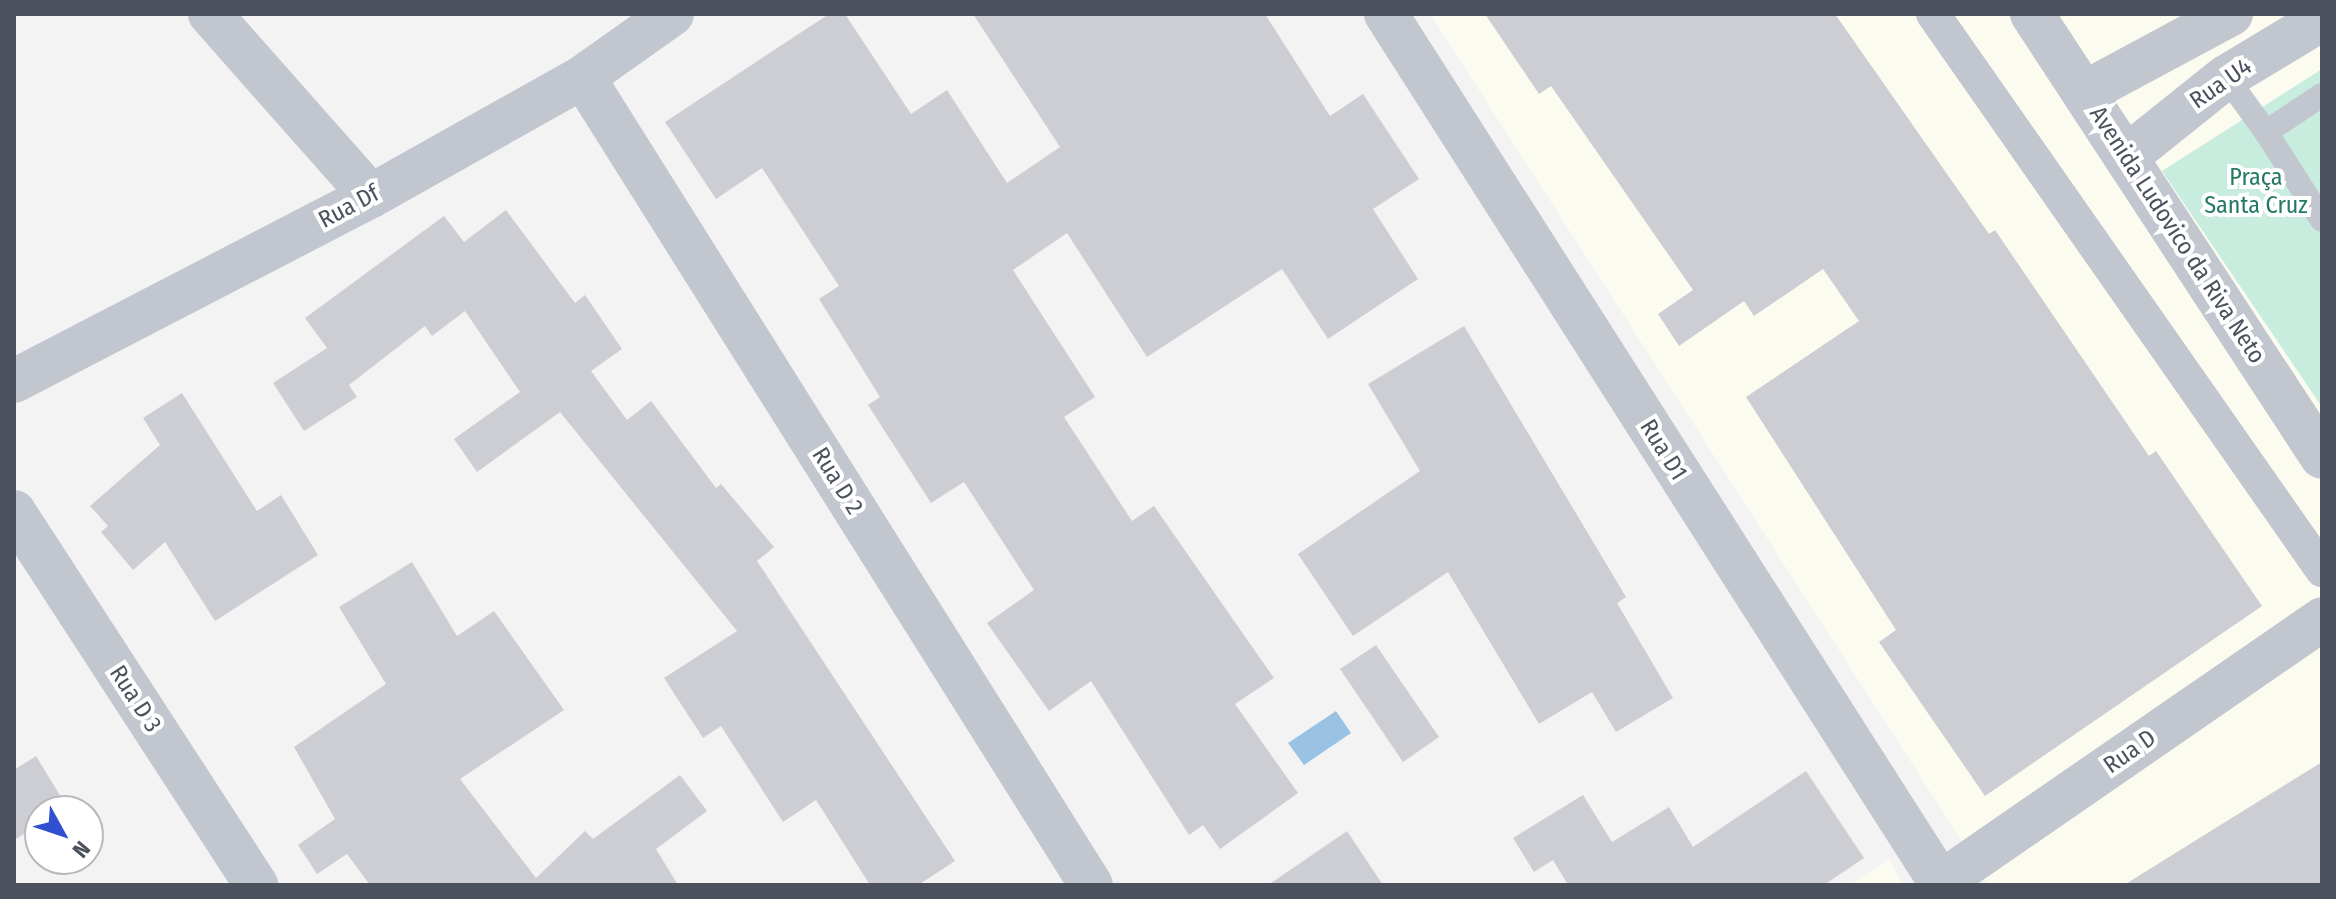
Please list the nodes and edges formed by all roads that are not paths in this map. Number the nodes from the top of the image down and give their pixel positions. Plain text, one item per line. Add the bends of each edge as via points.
1 (210, 14) edge
2 (672, 14) edge
3 (1386, 14) edge
4 (1933, 14) edge
5 (2032, 14) edge
6 (2231, 14) edge
7 (2322, 19) edge
8 (583, 77) junction
9 (2226, 77) junction
10 (2084, 93) junction
11 (2322, 95) edge
12 (2266, 132) junction
13 (2126, 157) junction
14 (371, 196) junction
15 (2322, 220) edge
16 (14, 381) edge
17 (2322, 457) edge
18 (14, 512) edge
19 (2322, 570) edge
20 (2322, 619) edge
21 (1940, 884) edge
22 (256, 885) edge
23 (1091, 885) edge

1 - 14 street
2 - 8 street, Rua Df
3 - 21 street, Rua D1
4 - 19 street
5 - 10 street, Avenida Ludovico da Riva Neto
6 - 10 street
7 - 9 street, Rua U4
8 - 14 street, Rua Df
8 - 23 street, Rua D 2
9 - 12 lane
9 - 13 street, Rua U4
10 - 13 street, Avenida Ludovico da Riva Neto
11 - 12 lane
12 - 15 lane
13 - 17 street, Avenida Ludovico da Riva Neto
14 - 16 street, Rua Df
18 - 22 street, Rua D 3
20 - 21 street, Rua D

